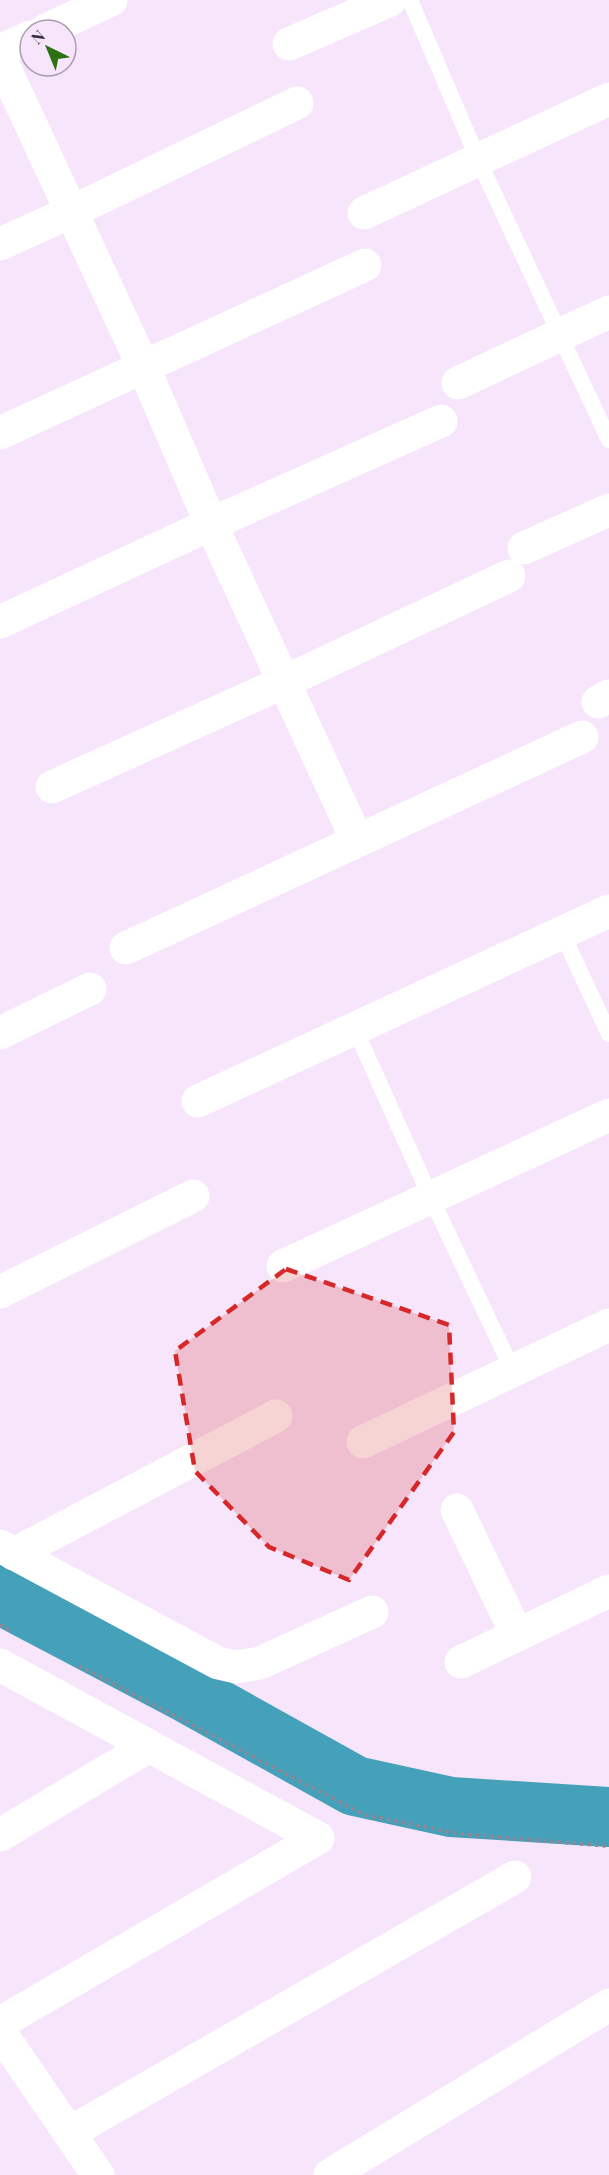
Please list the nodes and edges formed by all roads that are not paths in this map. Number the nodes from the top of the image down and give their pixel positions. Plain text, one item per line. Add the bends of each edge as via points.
1 (111, 0) edge
2 (390, 0) edge
3 (410, 0) edge
4 (72, 18) edge
5 (18, 43) edge
6 (289, 45) dead end
7 (0, 51) edge
8 (0, 58) edge
9 (609, 99) edge
10 (297, 103) dead end
11 (478, 159) junction
12 (71, 212) junction
13 (364, 213) dead end
14 (0, 244) edge
15 (365, 265) dead end
16 (609, 312) edge
17 (561, 334) junction
18 (143, 366) junction
19 (458, 383) dead end
20 (441, 421) dead end
21 (0, 433) edge
22 (609, 440) edge
23 (609, 510) edge
24 (211, 524) junction
25 (524, 548) dead end
26 (509, 576) dead end
27 (0, 622) edge
28 (284, 682) junction
29 (582, 737) dead end
30 (52, 787) dead end
31 (357, 840) junction
32 (609, 911) edge
33 (562, 933) junction
34 (126, 948) dead end
35 (90, 989) dead end
36 (355, 1029) junction
37 (0, 1033) edge
38 (609, 1034) edge
39 (198, 1101) dead end
40 (609, 1115) edge
41 (193, 1196) dead end
42 (431, 1198) junction
43 (284, 1266) dead end
44 (0, 1292) edge
45 (609, 1324) edge
46 (513, 1371) junction
47 (276, 1416) dead end
48 (363, 1442) dead end
49 (457, 1510) dead end
50 (7, 1550) edge
51 (609, 1591) edge
52 (372, 1612) dead end
53 (517, 1635) junction
54 (461, 1662) dead end
55 (0, 1665) edge
56 (149, 1746) junction
57 (0, 1835) edge
58 (515, 1877) dead end
59 (609, 2005) edge
60 (0, 2023) edge
61 (0, 2032) edge
62 (69, 2133) junction
63 (98, 2175) edge
64 (330, 2175) edge

1 - 4 street
2 - 6 street
3 - 11 lane
5 - 7 street
8 - 12 street
9 - 11 street
10 - 12 street
11 - 13 street
11 - 17 lane
12 - 14 street
12 - 18 street
15 - 18 street
16 - 17 street
17 - 19 street
17 - 22 lane
18 - 21 street
18 - 24 street
20 - 24 street
23 - 25 street
24 - 27 street
24 - 28 street
26 - 28 street
28 - 30 street
28 - 31 street
29 - 31 street
31 - 34 street
32 - 33 street
33 - 36 street
33 - 38 lane
35 - 37 street
36 - 39 street
36 - 42 lane
40 - 42 street
41 - 44 street
42 - 43 street
42 - 46 lane
45 - 46 street
46 - 48 street
47 - 50 street
49 - 53 street
50 - 52 street via 218,1664 236,1667 260,1663
51 - 53 street
53 - 54 street
55 - 56 street
56 - 57 street
56 - 60 street via 318,1838
58 - 62 street
59 - 64 street
61 - 62 street
62 - 63 street

